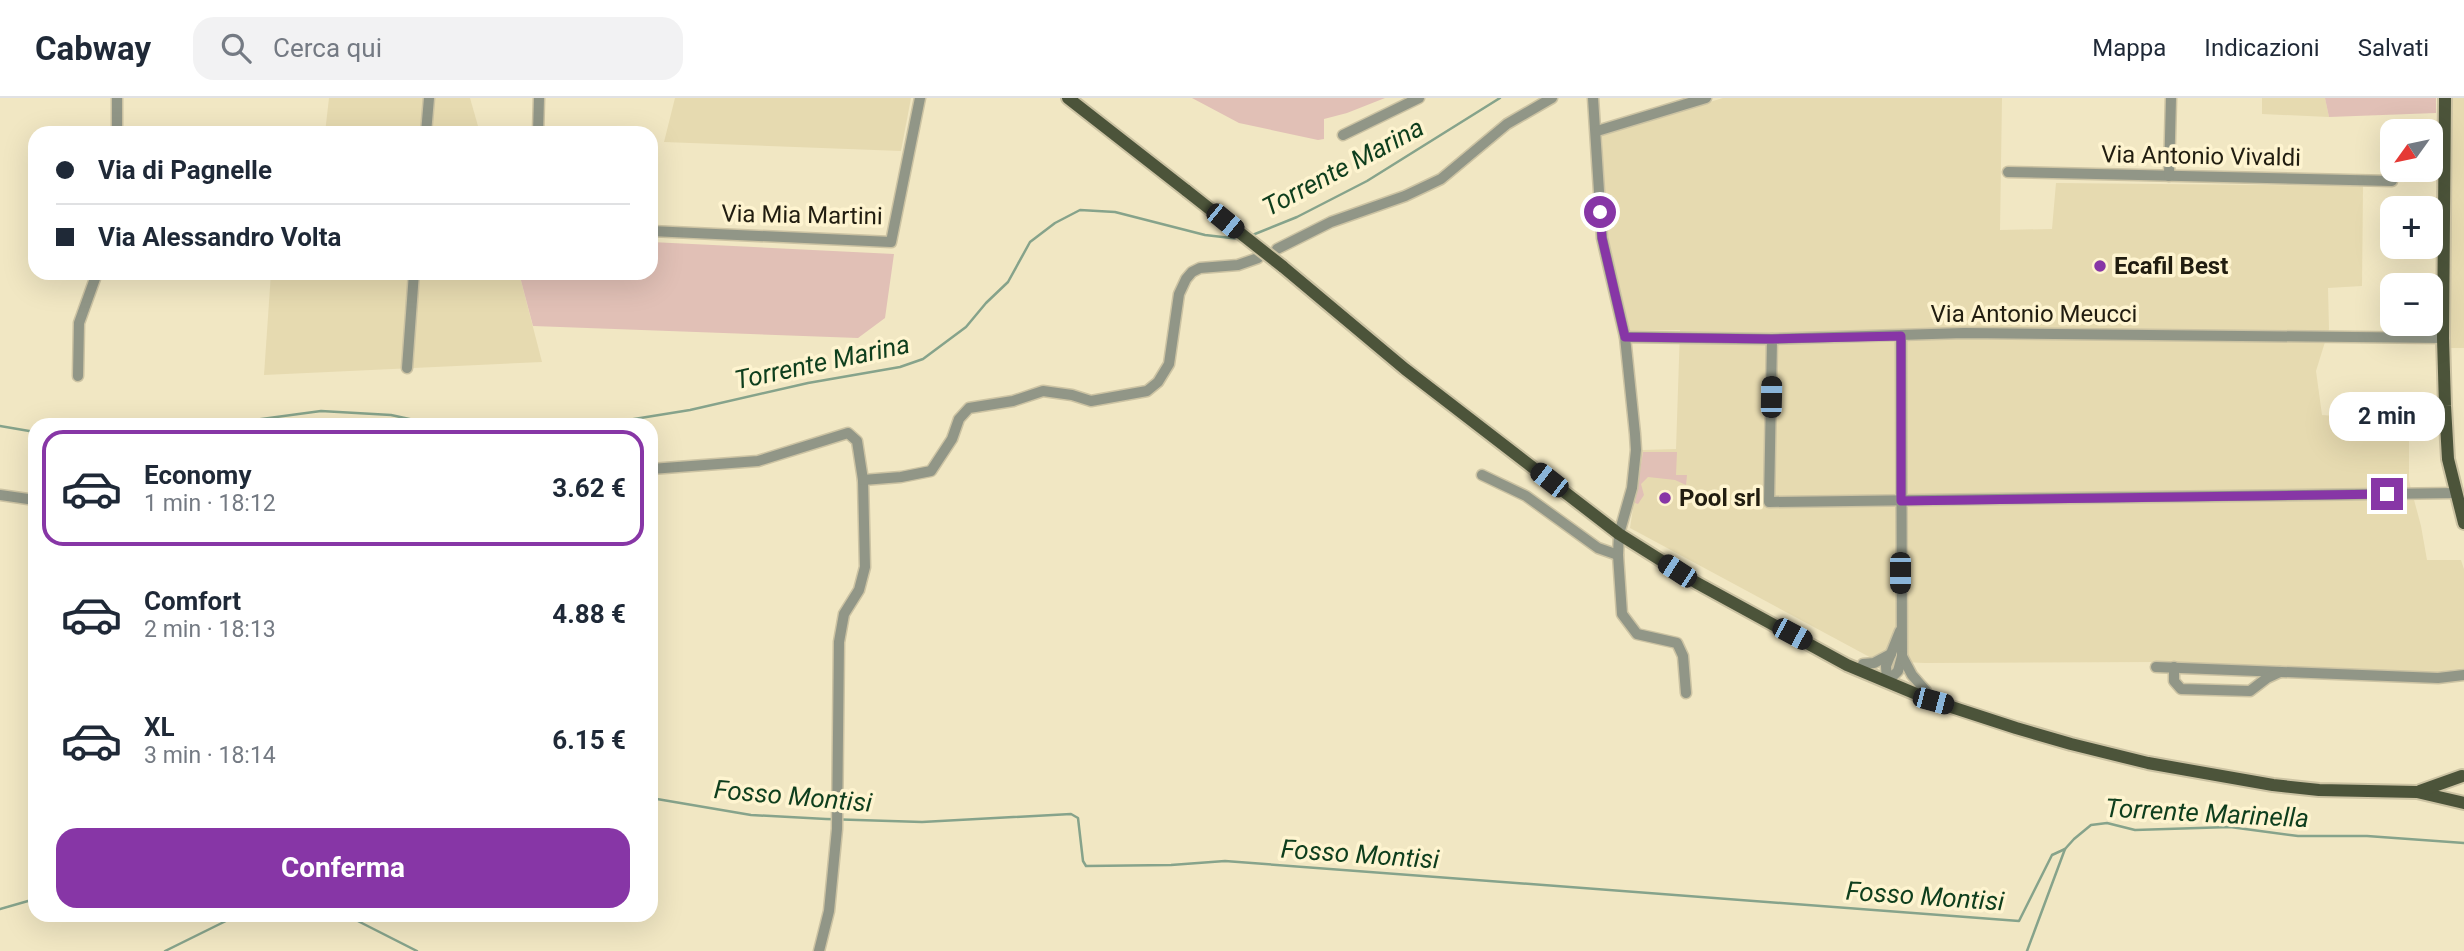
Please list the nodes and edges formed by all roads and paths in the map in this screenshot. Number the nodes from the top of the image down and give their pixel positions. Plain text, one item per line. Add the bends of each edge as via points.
1 (117, 98) edge
2 (429, 98) edge
3 (539, 98) edge
4 (920, 98) edge
5 (1068, 98) edge
6 (1419, 98) edge
7 (1552, 98) edge
8 (1593, 98) edge
9 (1706, 98) edge
10 (2171, 98) edge
11 (2445, 98) edge
12 (117, 126) edge
13 (427, 126) edge
14 (538, 126) edge
15 (1597, 131) junction
16 (1343, 135) dead end
17 (2008, 172) dead end
18 (2169, 176) junction
19 (2380, 181) edge
20 (658, 231) edge
21 (1278, 249) dead end
22 (1258, 258) dead end
23 (94, 280) edge
24 (413, 280) edge
25 (1901, 336) junction
26 (1625, 337) junction
27 (2443, 338) junction
28 (1772, 339) junction
29 (407, 369) dead end
30 (78, 376) dead end
31 (658, 468) edge
32 (1482, 475) dead end
33 (863, 480) junction
34 (2456, 493) junction
35 (0, 495) edge
36 (28, 499) edge
37 (1901, 501) junction
38 (2464, 523) edge
39 (1619, 534) junction
40 (1618, 555) junction
41 (1815, 647) junction
42 (1896, 655) junction
43 (1863, 664) junction
44 (2156, 667) dead end
45 (2174, 667) junction
46 (2254, 670) junction
47 (2283, 671) junction
48 (2464, 676) edge
49 (1889, 677) junction
50 (2259, 684) junction
51 (1926, 691) junction
52 (1686, 693) dead end
53 (1961, 708) junction
54 (2463, 774) edge
55 (2417, 792) junction
56 (2464, 803) edge
57 (819, 951) edge

1 - 12 street
2 - 13 street
3 - 14 street
4 - 20 street, Via Mia Martini via 891,242
5 - 39 main road, bridge
6 - 16 street
7 - 21 street via 1507,124 1441,179 1331,222
8 - 15 street
9 - 15 street
10 - 18 street
11 - 27 main road
15 - 26 street via 1602,238
17 - 18 street, Via Antonio Vivaldi
18 - 19 street, Via Antonio Vivaldi
22 - 33 street via 1238,265 1199,268 1186,279 1179,293 1169,364 1147,391 1091,401 1043,391 969,408 931,471
23 - 30 street via 79,323
24 - 29 street
25 - 27 street, Via Antonio Meucci via 1964,332
25 - 28 street, Via Antonio Meucci
25 - 37 street
26 - 28 street, Via Antonio Meucci
26 - 39 street via 1636,450 1632,488
27 - 34 main road via 2448,459
28 - 37 street via 1769,502
31 - 33 street via 758,461 848,433 857,441
32 - 40 street via 1526,496 1598,548
33 - 57 street via 865,567 859,590 844,614 839,642 837,829 829,911
34 - 37 street
34 - 38 main road
35 - 36 street
37 - 42 street
39 - 40 street
39 - 41 main road
40 - 52 street via 1622,614 1637,634 1676,643 1683,656
41 - 43 main road
41 - 49 main road via 1847,665
42 - 43 street
42 - 49 street
42 - 51 street
43 - 49 main road
44 - 45 street
45 - 46 street
45 - 50 street via 2174,681 2181,689 2249,691
46 - 47 street
46 - 50 street
47 - 48 street
47 - 50 street
49 - 51 main road
49 - 53 main road via 1933,701
51 - 53 main road
53 - 55 main road via 2071,744 2173,767 2319,790
54 - 55 main road
54 - 56 main road via 2459,787
55 - 56 main road

